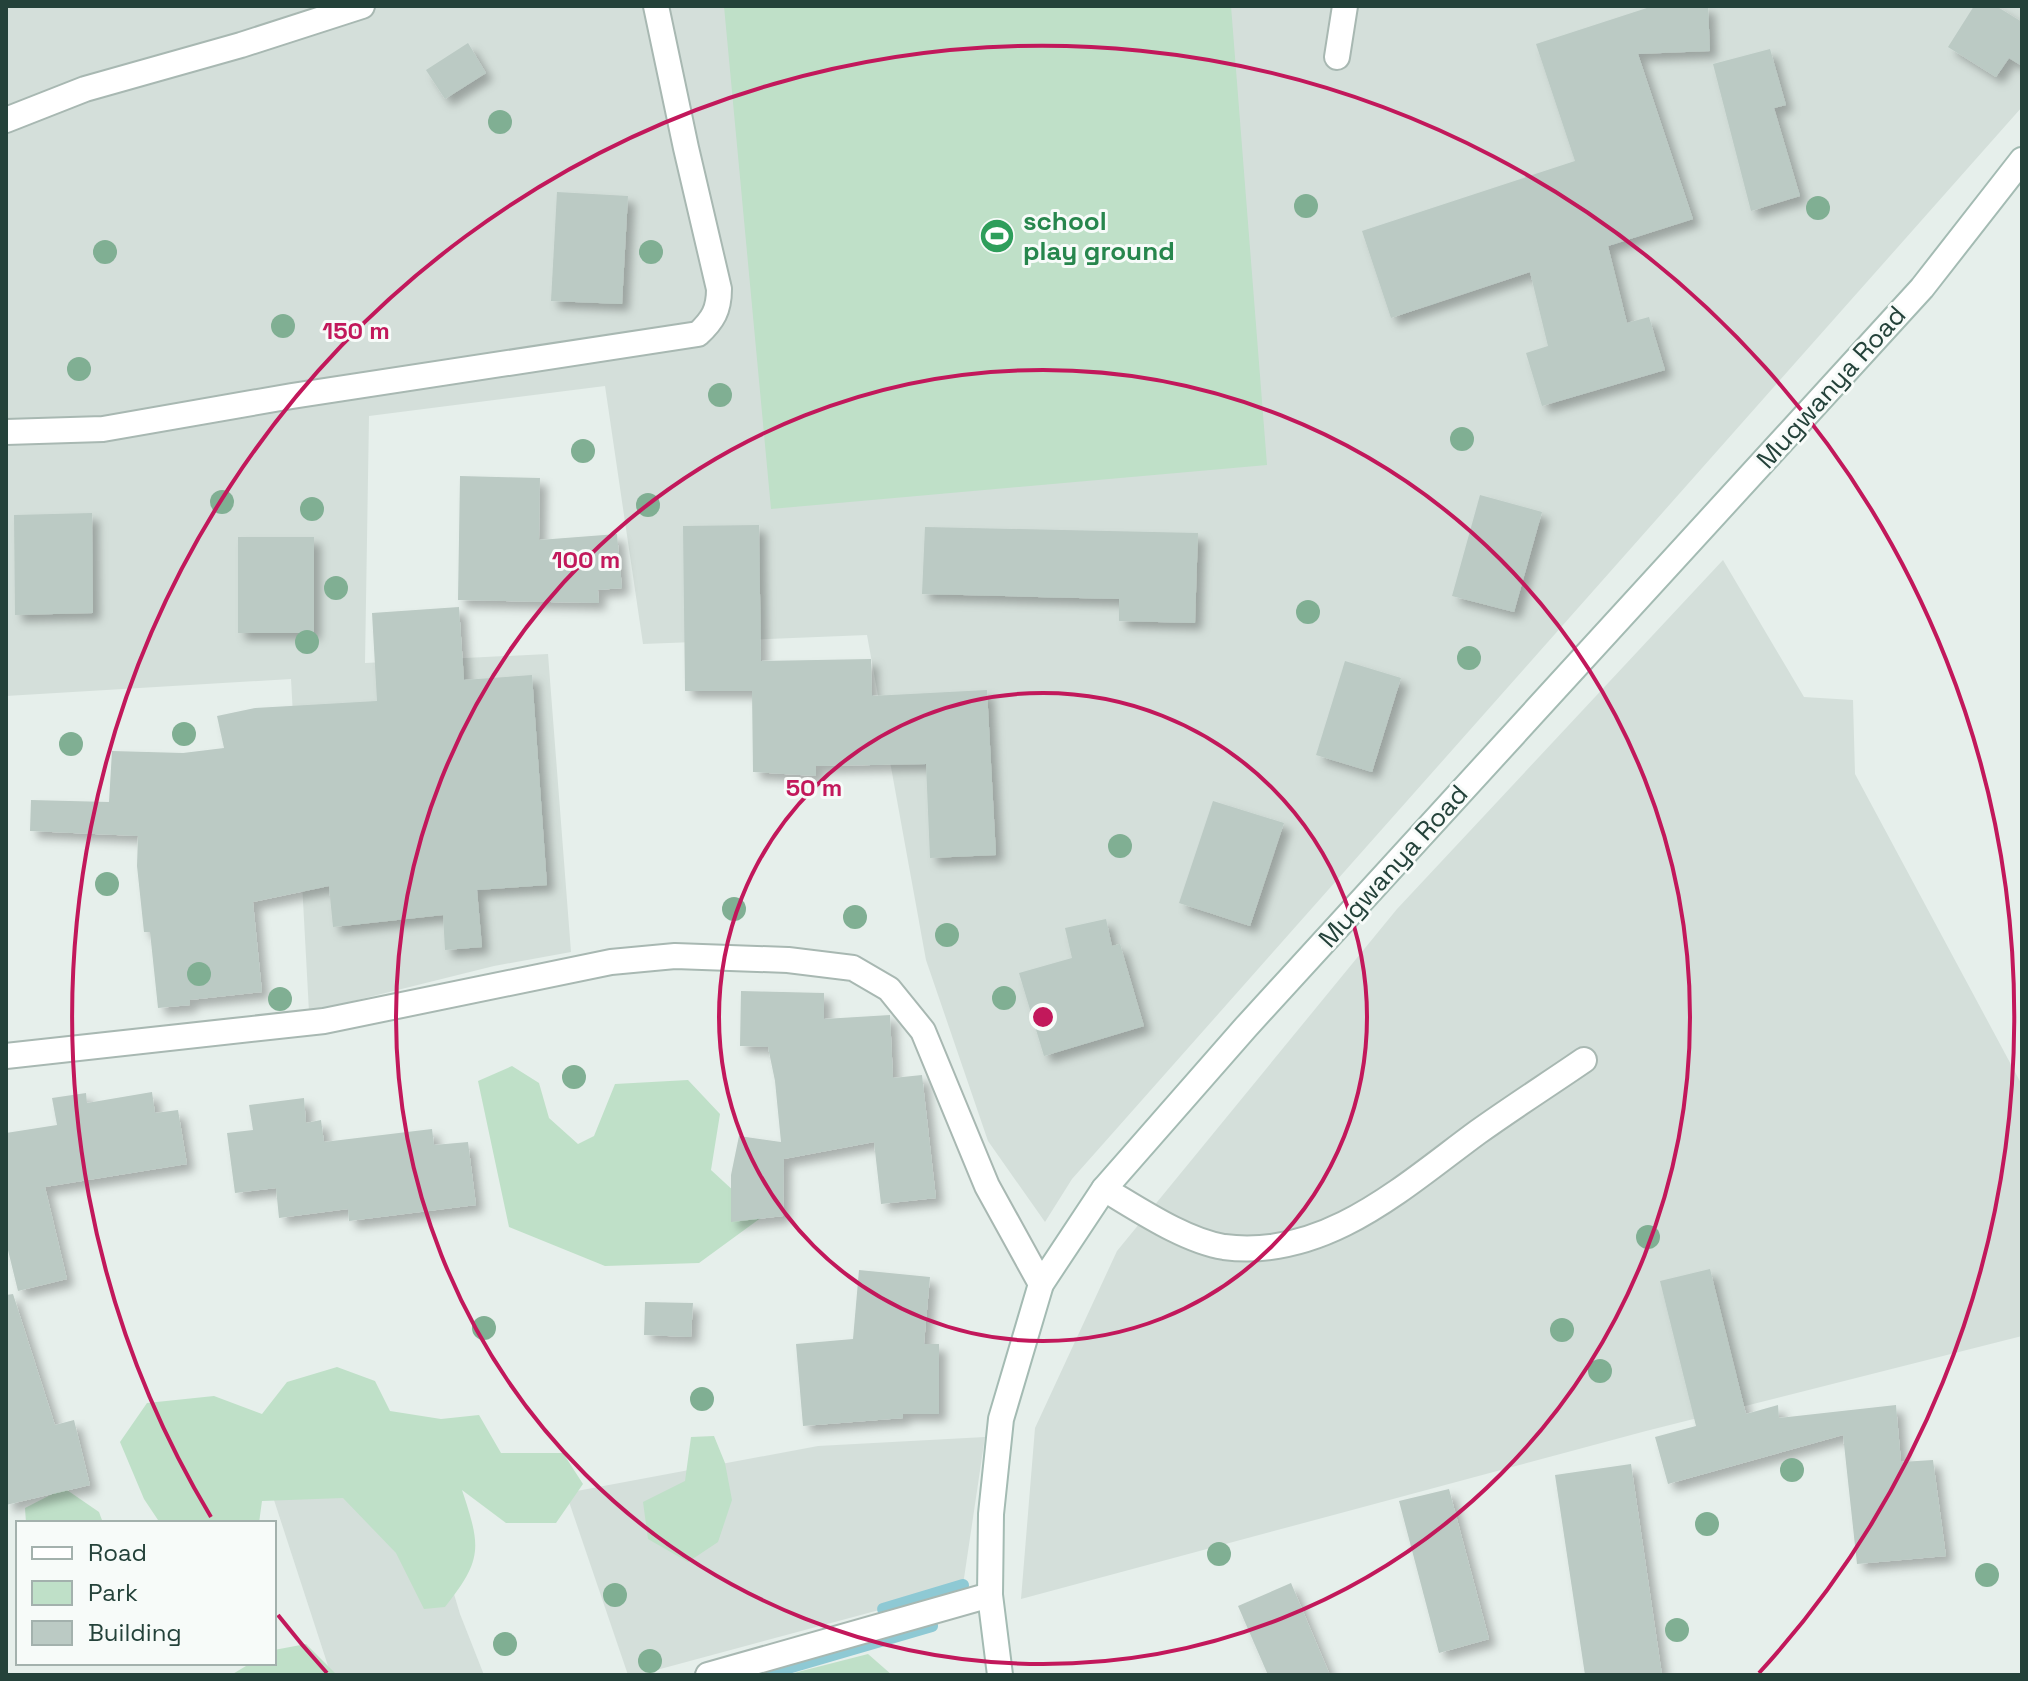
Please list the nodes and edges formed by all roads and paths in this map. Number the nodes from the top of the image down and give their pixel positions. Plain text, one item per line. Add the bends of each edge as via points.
1 (362, 6) edge
2 (656, 6) edge
3 (1345, 6) edge
4 (1337, 57) dead end
5 (6, 120) edge
6 (2022, 160) edge
7 (6, 432) edge
8 (6, 1056) edge
9 (1584, 1060) dead end
10 (1104, 1189) junction
11 (1041, 1284) junction
12 (990, 1595) junction
13 (708, 1675) edge
14 (1000, 1675) edge

1 - 5 street via 85,89
2 - 7 street via 719,289 719,305 698,334 103,429
3 - 4 street
6 - 10 street, Mugwanya Road via 1922,288
8 - 11 street via 324,1021 611,962 675,956 853,968 889,989 923,1031 987,1186
9 - 10 street via 1370,1211 1317,1237 1266,1248 1222,1247 1179,1231
10 - 11 street, Mugwanya Road
11 - 12 street, Mugwanya Road via 1001,1419 991,1514
12 - 13 street
12 - 14 street, Mugwanya Road

